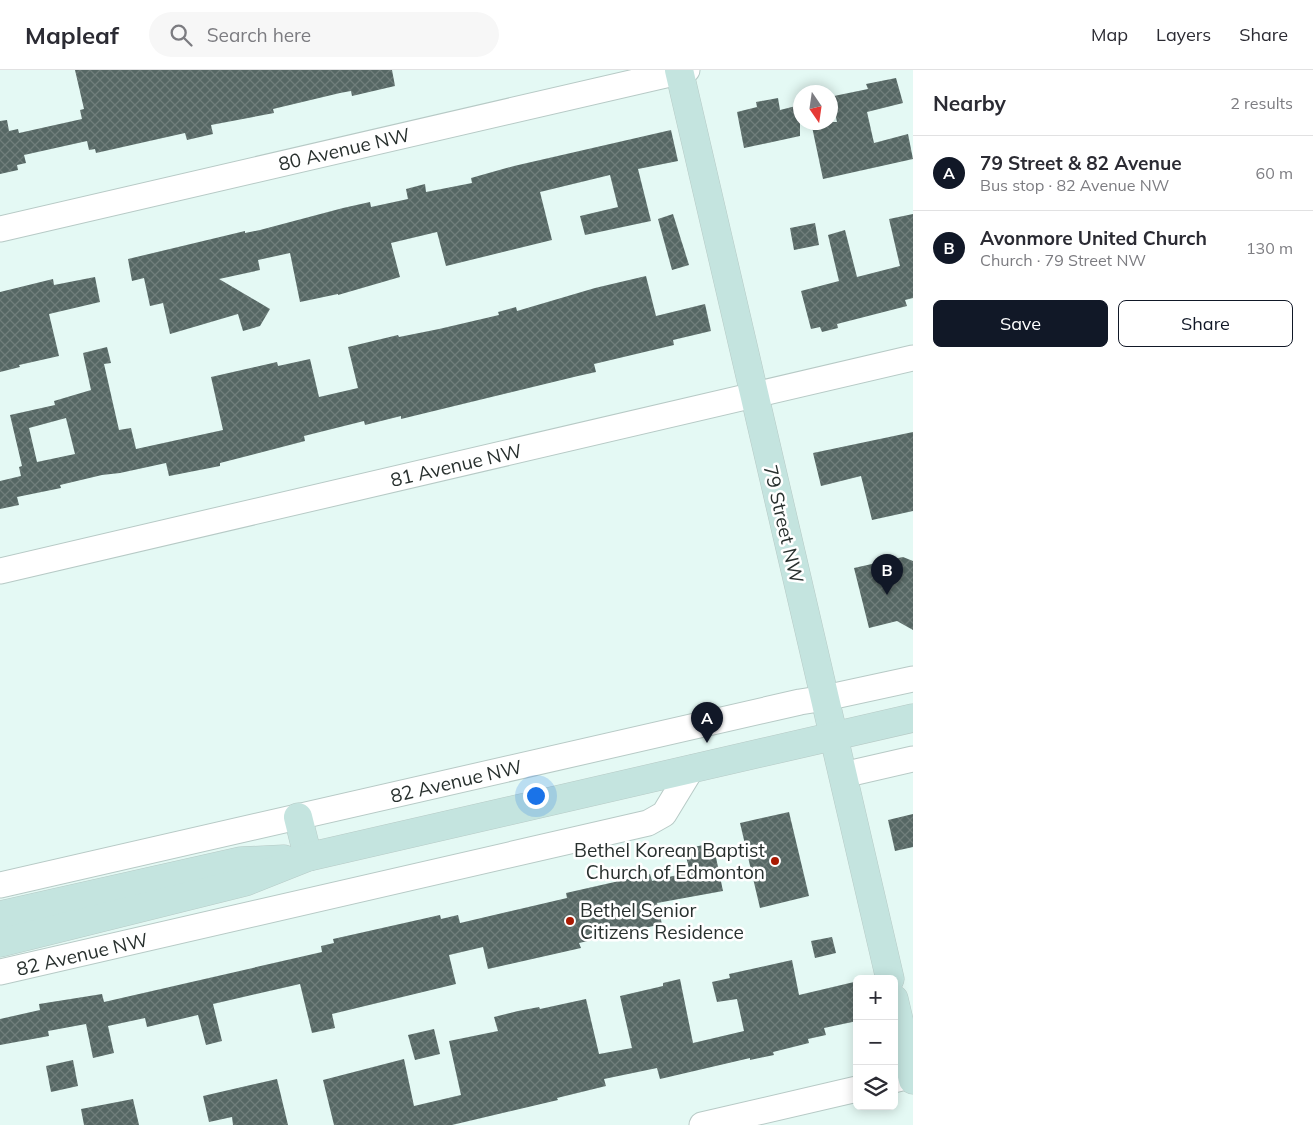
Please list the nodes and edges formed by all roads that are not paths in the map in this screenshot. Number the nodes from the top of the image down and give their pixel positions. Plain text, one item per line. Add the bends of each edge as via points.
1 (682, 71) edge
2 (0, 229) edge
3 (913, 358) edge
4 (754, 395) junction
5 (0, 571) edge
6 (913, 678) edge
7 (825, 698) junction
8 (913, 718) edge
9 (833, 736) junction
10 (913, 758) edge
11 (692, 768) junction
12 (843, 775) junction
13 (298, 817) junction
14 (308, 857) junction
15 (0, 885) edge
16 (0, 915) edge
17 (0, 943) edge
18 (0, 972) edge
19 (889, 975) edge
20 (898, 1020) edge
21 (908, 1078) edge
22 (853, 1089) edge
23 (702, 1125) edge

1 - 2 street, 80 Avenue NW
1 - 4 main road, 79 Street NW
3 - 4 street, 81 Avenue NW
4 - 5 street, 81 Avenue NW
4 - 7 main road, 79 Street NW
6 - 7 street, 82 Avenue NW
7 - 9 main road, 79 Street NW
7 - 13 street, 82 Avenue NW
8 - 9 main road, 82 Avenue NW
9 - 11 main road, 82 Avenue NW
9 - 12 main road, 79 Street NW
10 - 12 street
11 - 14 main road, 82 Avenue NW
11 - 18 street, 82 Avenue NW via 664,814 648,823
12 - 19 main road, 79 Street NW
13 - 14 main road
13 - 15 street, 82 Avenue NW
14 - 16 main road, 82 Avenue NW via 240,861
14 - 17 main road, 82 Avenue NW via 245,882
20 - 21 main road
22 - 23 street

